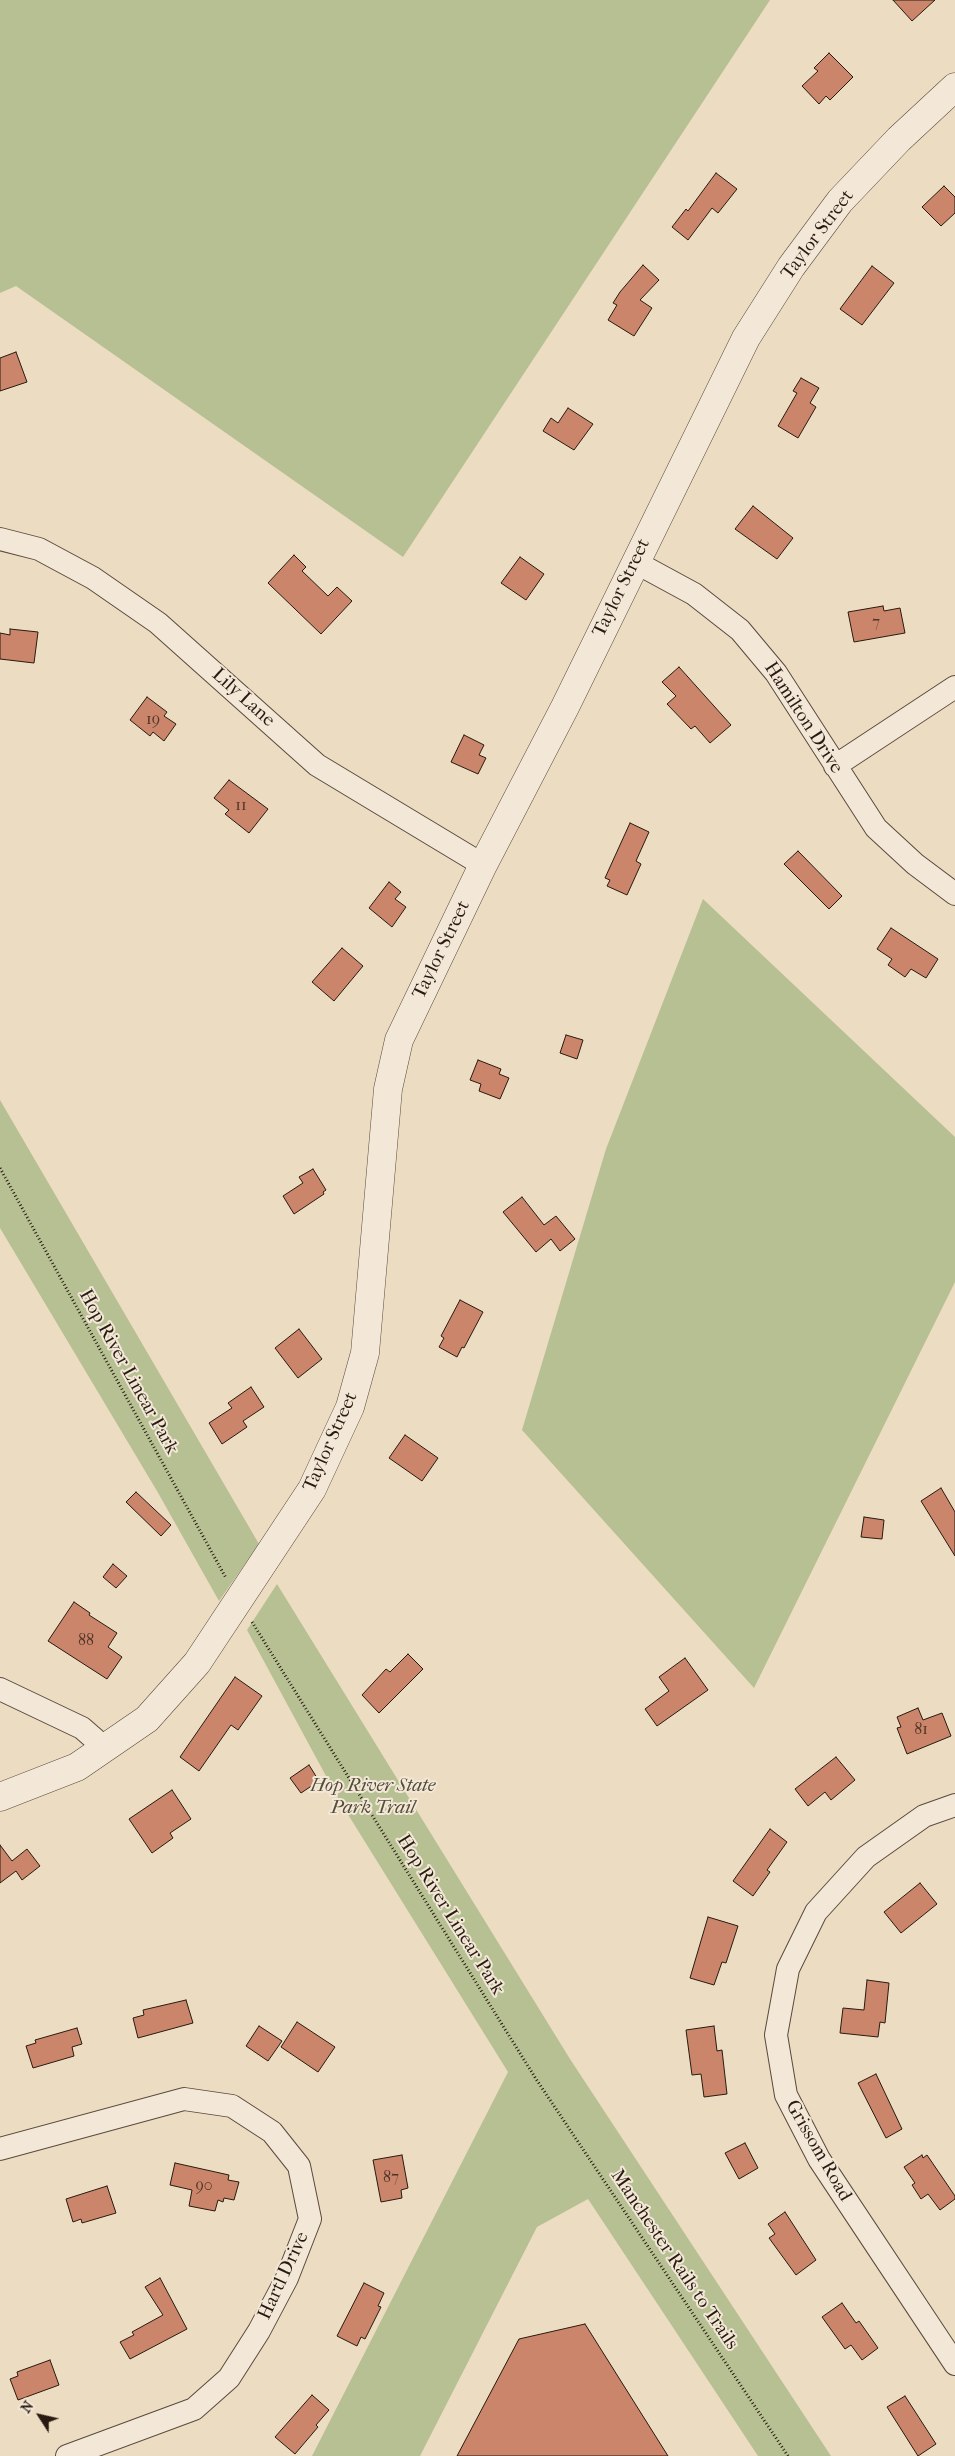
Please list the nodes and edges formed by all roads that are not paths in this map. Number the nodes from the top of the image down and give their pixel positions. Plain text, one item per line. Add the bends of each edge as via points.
1 (955, 87) edge
2 (0, 539) edge
3 (635, 562) junction
4 (955, 687) edge
5 (835, 766) junction
6 (483, 865) junction
7 (955, 894) edge
8 (0, 1689) edge
9 (106, 1749) junction
10 (0, 1797) edge
11 (955, 1805) edge
12 (0, 2149) edge
13 (955, 2364) edge
14 (67, 2456) edge

1 - 3 street, Taylor Street via 840,201 791,267 746,338
2 - 6 street, Lily Lane via 39,549 93,578 158,623 317,765
3 - 5 street, Hamilton Drive via 694,594 740,630 776,673
3 - 6 street, Taylor Street
4 - 5 street
5 - 7 street, Hamilton Drive via 876,828 915,864
6 - 9 street, Taylor Street via 399,1040 388,1089 365,1353 350,1407 312,1489 197,1663 147,1719
8 - 9 street via 82,1728
9 - 10 street, Taylor Street via 77,1767
11 - 13 street, Grissom Road via 924,1816 866,1857 816,1912 788,1969 776,2035 786,2095 820,2159
12 - 14 street, Hartl Drive via 184,2099 232,2106 272,2132 299,2166 310,2219 287,2278 229,2378 194,2409

